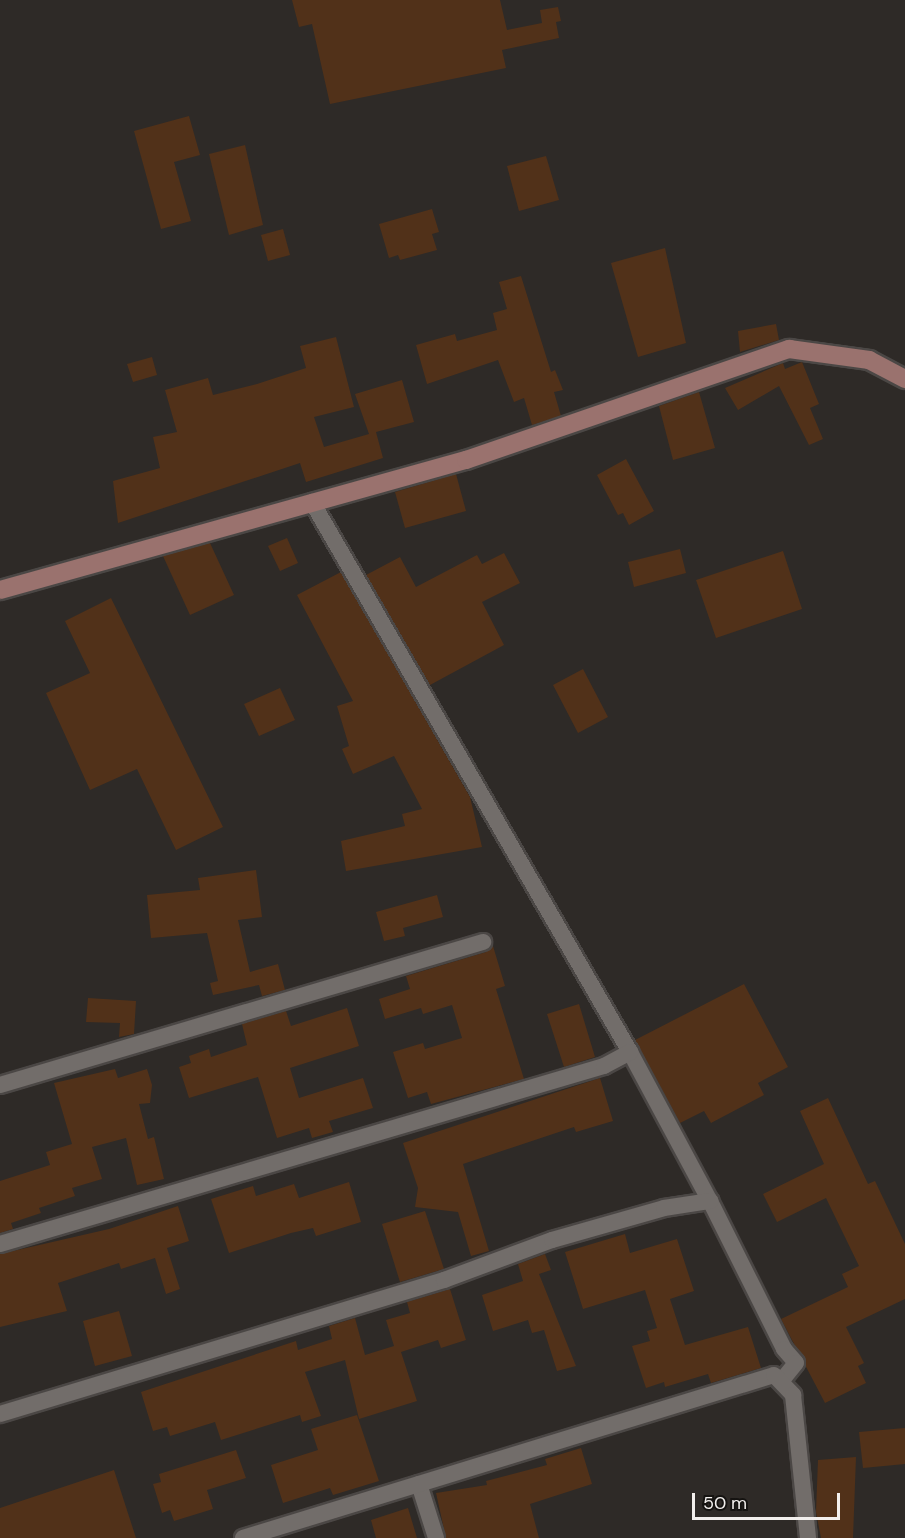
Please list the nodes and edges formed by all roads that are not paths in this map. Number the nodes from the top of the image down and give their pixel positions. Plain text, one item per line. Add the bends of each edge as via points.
1 (905, 379) edge
2 (312, 502) junction
3 (0, 590) edge
4 (483, 942) dead end
5 (630, 1052) junction
6 (0, 1084) edge
7 (710, 1201) junction
8 (0, 1245) edge
9 (783, 1379) junction
10 (0, 1414) edge
11 (419, 1484) junction
12 (243, 1538) edge
13 (436, 1538) edge
14 (808, 1538) edge

1 - 2 street via 869,360 789,349 466,460
2 - 3 street
2 - 5 street
4 - 6 street
5 - 7 street
5 - 8 street via 604,1066
7 - 9 street via 784,1348 796,1363
7 - 10 street via 664,1208 552,1240 444,1280
9 - 11 street via 774,1375
9 - 14 street via 793,1395
11 - 12 street
11 - 13 street

